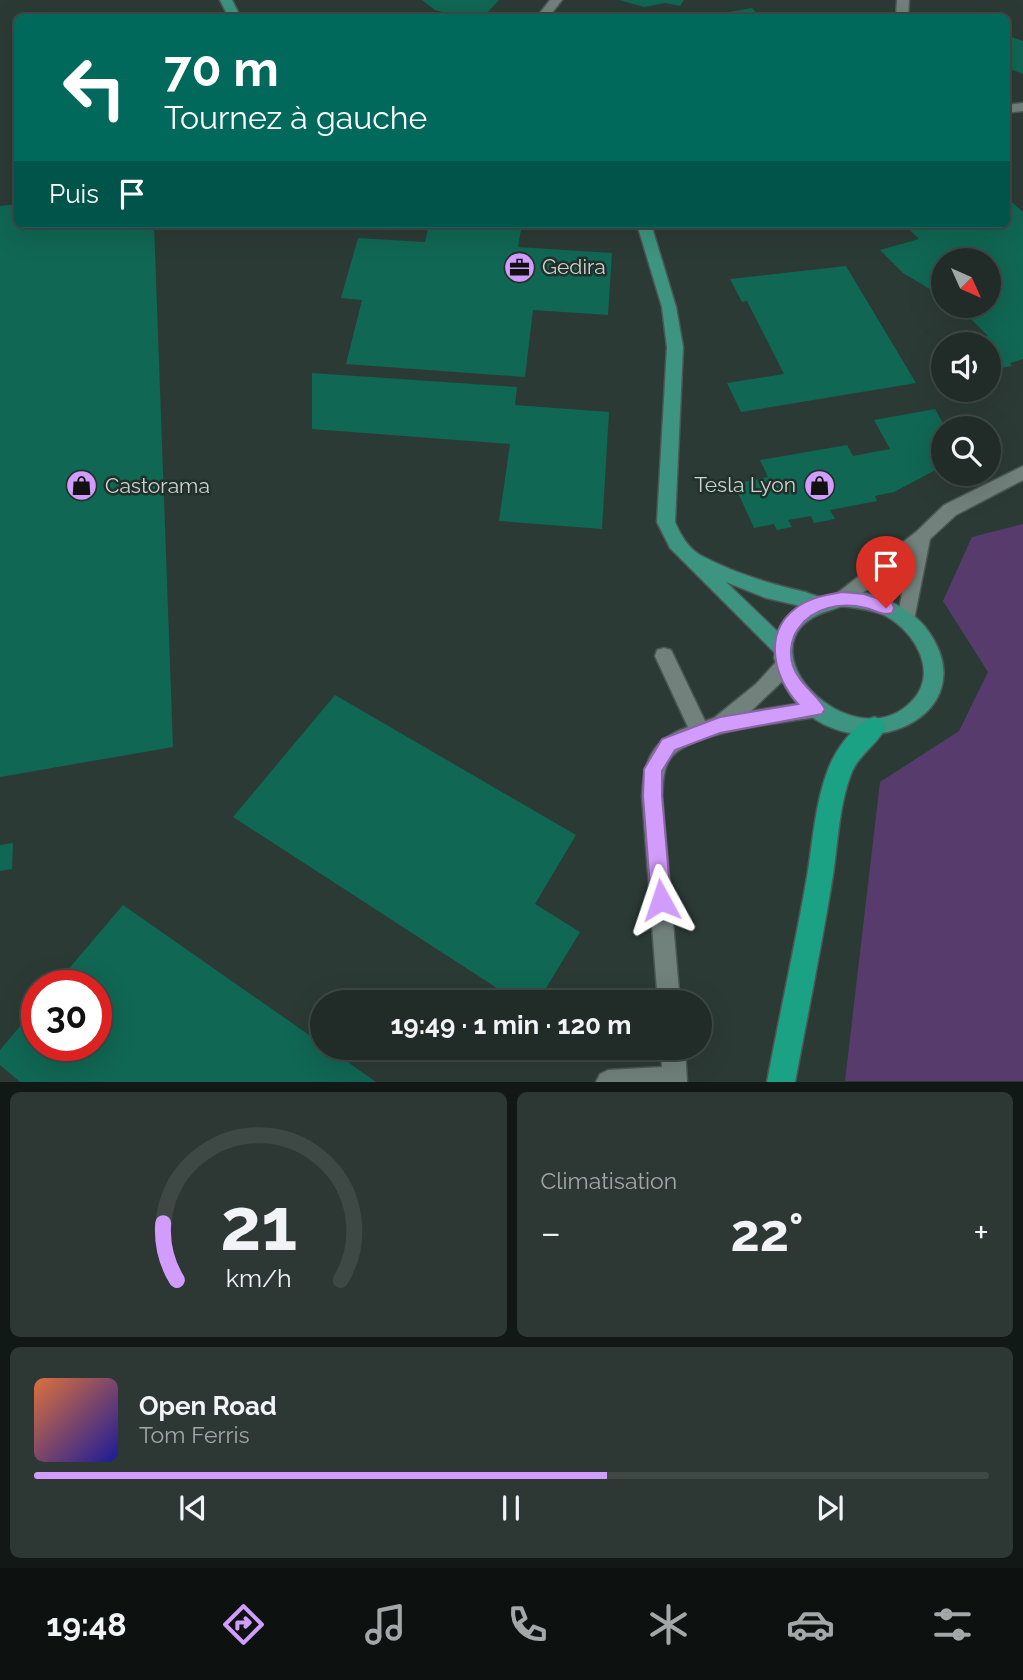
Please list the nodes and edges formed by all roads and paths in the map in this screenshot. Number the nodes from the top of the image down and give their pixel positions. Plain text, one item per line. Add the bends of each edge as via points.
1 (556, 0) edge
2 (544, 14) edge
3 (645, 228) edge
4 (1023, 472) edge
5 (922, 537) junction
6 (691, 558) junction
7 (842, 599) junction
8 (819, 603) junction
9 (906, 620) junction
10 (664, 656) dead end
11 (783, 657) junction
12 (816, 709) junction
13 (874, 727) junction
14 (710, 728) junction
15 (668, 990) edge
16 (674, 1060) edge
17 (675, 1080) edge
18 (608, 1082) edge
19 (781, 1082) edge

1 - 2 street
3 - 6 main road via 676,347 666,522 676,543
4 - 5 street via 950,510
5 - 7 street
5 - 9 street
6 - 8 main road via 766,591
6 - 11 main road
7 - 8 main road
7 - 9 main road via 875,604
8 - 11 main road via 800,614 788,629
9 - 13 main road via 932,657 935,677 930,696 917,712
10 - 14 street
11 - 12 main road via 802,696
11 - 14 street via 763,690
12 - 13 main road via 834,719
12 - 14 street
13 - 19 highway via 840,769
14 - 15 street via 669,744 653,769
16 - 17 street
17 - 18 street

